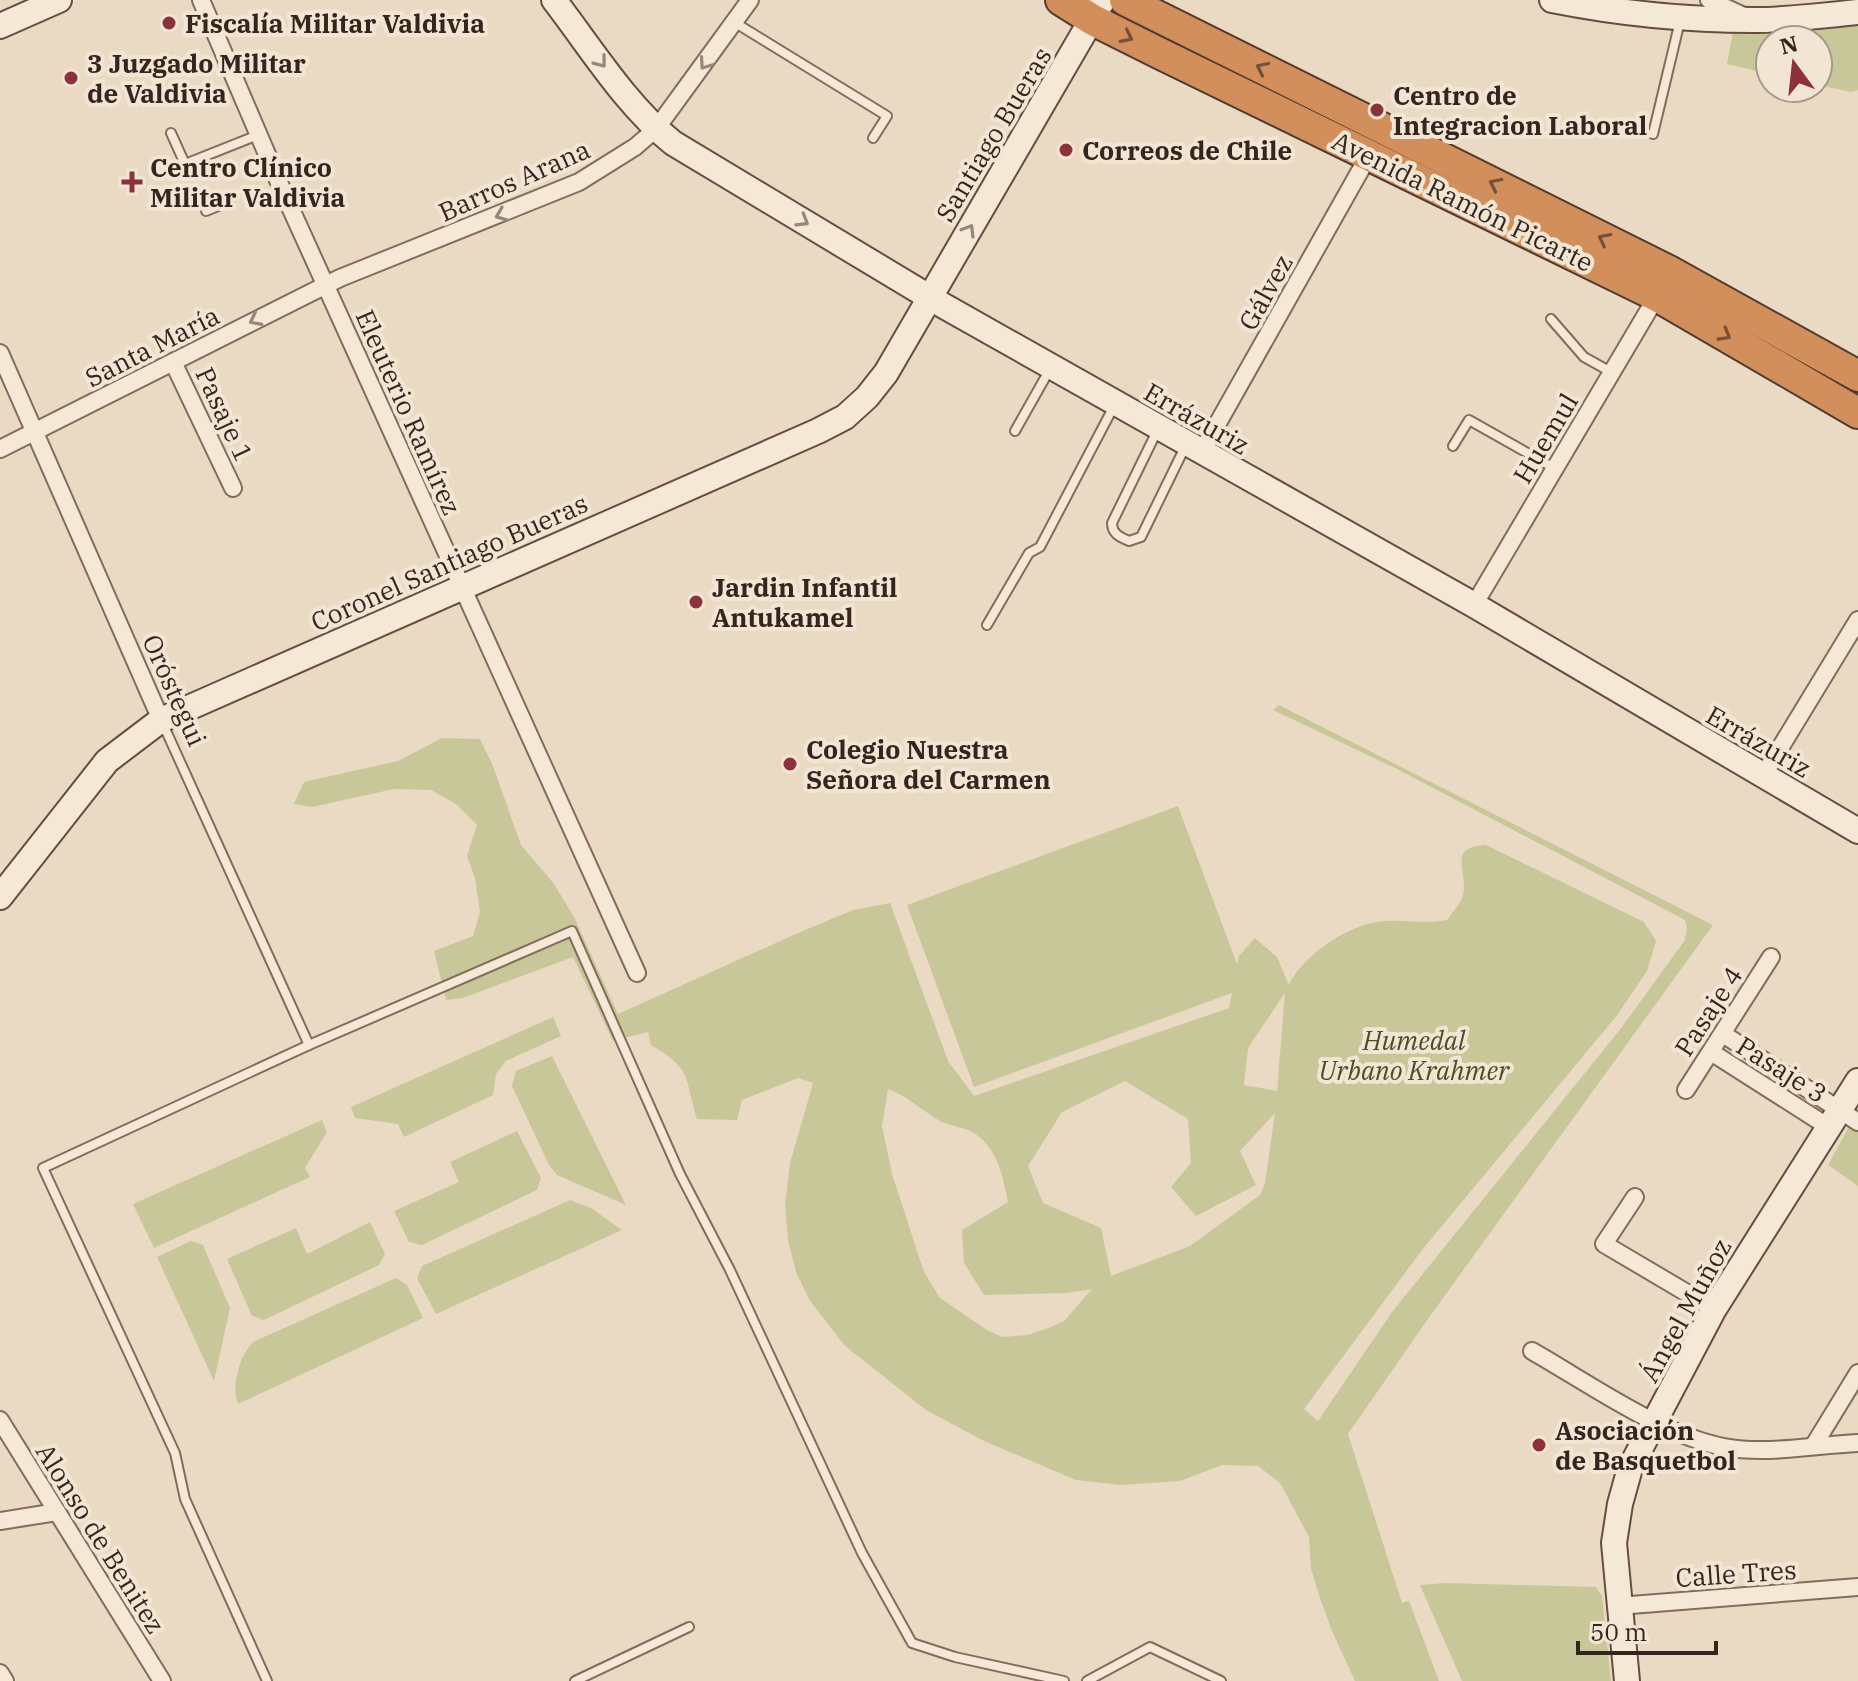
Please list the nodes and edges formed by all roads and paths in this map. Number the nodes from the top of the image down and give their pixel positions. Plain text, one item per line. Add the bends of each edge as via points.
1 (59, 0) edge
2 (201, 0) edge
3 (554, 0) edge
4 (750, 0) edge
5 (1061, 0) edge
6 (1125, 0) edge
7 (1552, 0) edge
8 (1709, 0) edge
9 (1098, 10) edge
10 (1858, 12) edge
11 (1681, 16) junction
12 (1753, 20) junction
13 (734, 22) junction
14 (0, 26) edge
15 (656, 129) junction
16 (171, 133) dead end
17 (1653, 134) dead end
18 (258, 135) junction
19 (873, 138) dead end
20 (1369, 155) junction
21 (230, 201) dead end
22 (206, 211) dead end
23 (325, 285) junction
24 (1657, 296) junction
25 (929, 297) junction
26 (1551, 319) dead end
27 (0, 353) edge
28 (173, 362) junction
29 (1051, 367) junction
30 (1612, 372) junction
31 (1858, 376) edge
32 (1116, 404) junction
33 (1858, 413) edge
34 (1159, 428) junction
35 (1015, 431) dead end
36 (35, 433) junction
37 (1453, 446) dead end
38 (0, 449) edge
39 (1194, 449) junction
40 (1555, 469) junction
41 (233, 488) dead end
42 (462, 586) junction
43 (1474, 605) junction
44 (1858, 620) edge
45 (987, 625) dead end
46 (161, 720) junction
47 (1763, 776) junction
48 (1858, 831) edge
49 (0, 897) edge
50 (1771, 957) dead end
51 (637, 973) dead end
52 (1723, 1034) junction
53 (309, 1045) junction
54 (1711, 1052) junction
55 (1858, 1081) edge
56 (1686, 1090) dead end
57 (1841, 1119) edge
58 (1635, 1197) dead end
59 (1714, 1309) junction
60 (1532, 1351) dead end
61 (1858, 1373) edge
62 (0, 1420) edge
63 (1655, 1421) junction
64 (1858, 1443) edge
65 (1814, 1445) junction
66 (57, 1512) junction
67 (0, 1521) edge
68 (1858, 1587) edge
69 (1618, 1606) junction
70 (689, 1627) dead end
71 (0, 1673) edge
72 (5, 1681) edge
73 (162, 1681) edge
74 (267, 1681) edge
75 (575, 1681) edge
76 (1064, 1681) edge
77 (1087, 1681) edge
78 (1221, 1681) edge
79 (1627, 1681) edge

1 - 14 main road
2 - 18 street, Eleuterio Ramírez
3 -> 15 main road, Errázuriz
4 - 13 street, Barros Arana
5 - 9 highway, Avenida Ramón Picarte
31 -> 6 highway, Avenida Ramón Picarte via 1671,272
7 - 11 main road
8 - 12 street
9 -> 20 highway, Avenida Ramón Picarte
25 -> 9 main road, Santiago Bueras
10 - 12 main road
11 - 12 main road
11 - 17 lane
13 -> 15 street, Barros Arana
13 - 19 lane via 887,116
15 -> 23 street, Barros Arana via 579,182
15 -> 25 main road, Errázuriz
16 - 18 lane via 185,164
18 - 23 street, Eleuterio Ramírez
20 - 24 highway, Avenida Ramón Picarte
20 - 39 street, Gálvez
21 - 22 lane
23 -> 28 street, Santa María
23 - 42 street, Eleuterio Ramírez
24 - 30 street, Huemul
24 -> 33 highway, Avenida Ramón Picarte
25 - 29 main road, Errázuriz
25 - 42 main road, Coronel Santiago Bueras via 886,373 845,417
26 - 30 lane via 1584,357
27 - 36 street, Oróstegui
28 - 36 street, Santa María
28 - 41 street, Pasaje 1
29 - 32 main road, Errázuriz
29 - 35 lane
30 - 40 street, Huemul
32 - 34 main road, Errázuriz
32 - 45 lane via 1040,547 1029,553
34 - 39 main road, Errázuriz
34 - 39 lane via 1112,523 1116,535 1129,541 1141,537
36 - 38 street, Santa María
36 - 46 street, Oróstegui
37 - 40 lane via 1469,420
39 - 43 main road, Errázuriz
40 - 43 street, Huemul
42 - 46 main road, Coronel Santiago Bueras
42 - 51 street, Eleuterio Ramírez
43 - 47 main road, Errázuriz
44 - 47 street
46 - 49 main road, Coronel Santiago Bueras via 107,761
46 - 53 lane, Oróstegui
47 - 48 main road, Errázuriz
50 - 52 street, Pasaje 4
52 - 54 street, Pasaje 4
52 - 57 street, Pasaje 3
53 - 74 lane via 43,1168 175,1453 185,1499
53 - 76 lane via 572,931 680,1174 862,1553 912,1643
54 - 56 street, Pasaje 4
54 - 57 street, Pasaje 3
55 - 57 main road, Ángel Muñoz
57 - 59 main road, Ángel Muñoz
58 - 59 street via 1604,1244
59 - 63 main road, Ángel Muñoz
60 - 63 street
61 - 65 street
62 - 66 street, Alonso de Benitez
63 - 65 street via 1726,1447 1786,1450
63 - 69 main road, Ángel Muñoz via 1630,1468 1620,1504 1614,1543
64 - 65 street
66 - 67 street
66 - 73 street, Alonso de Benitez
68 - 69 street, Calle Tres
69 - 79 main road, Ángel Muñoz
70 - 75 lane
71 - 72 street
77 - 78 lane via 1150,1647

